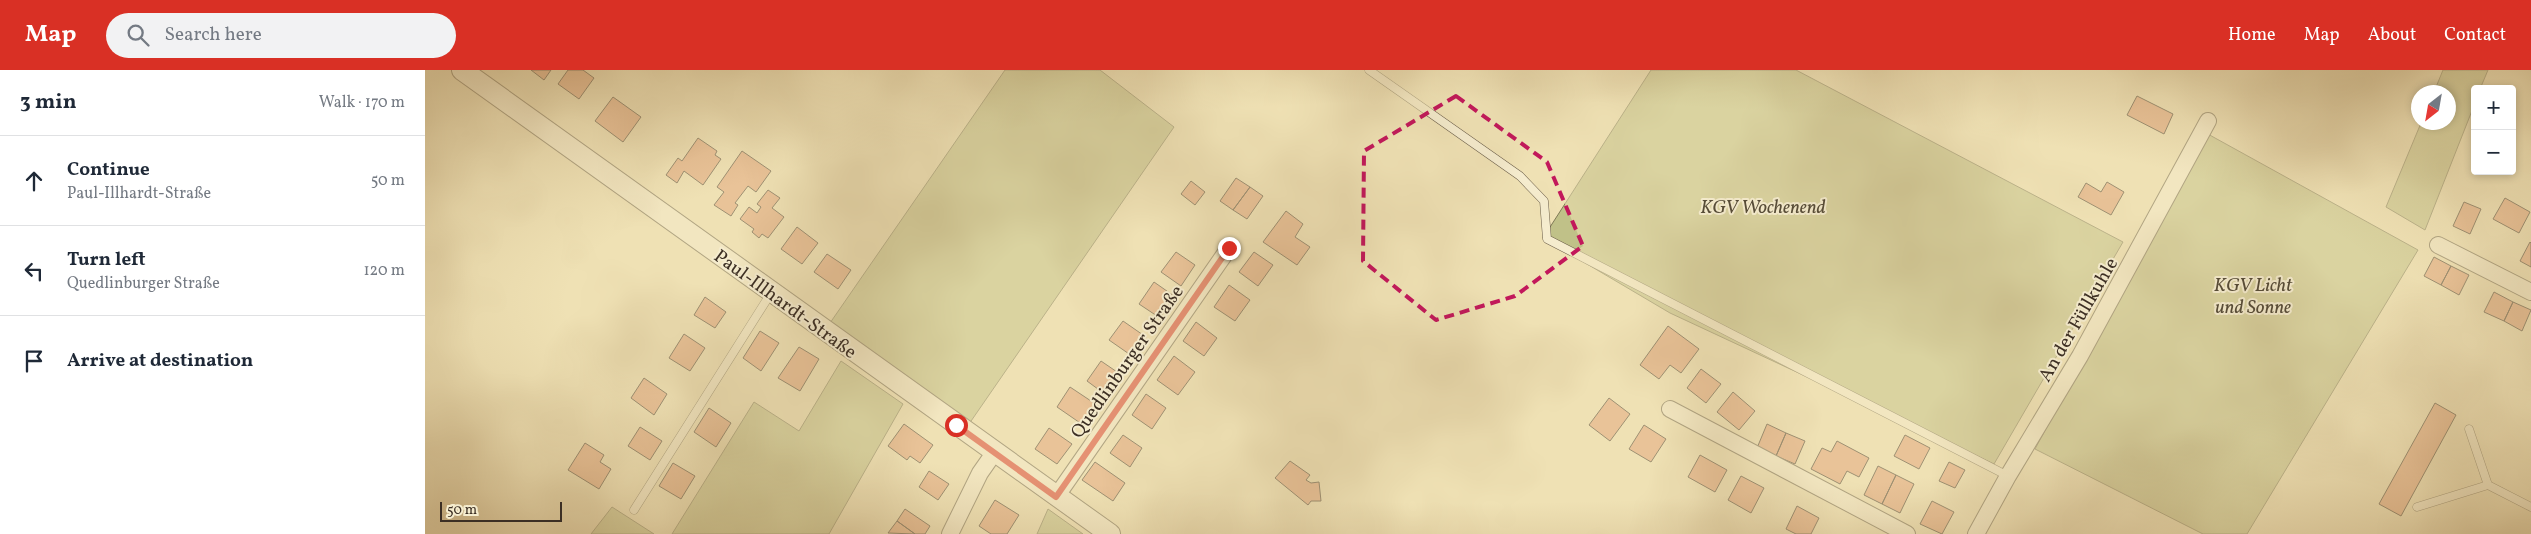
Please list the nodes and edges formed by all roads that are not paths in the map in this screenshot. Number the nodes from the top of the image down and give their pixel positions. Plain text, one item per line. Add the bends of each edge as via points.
1 (462, 70) edge
2 (1369, 70) edge
3 (2208, 121) dead end
4 (2438, 245) dead end
5 (1229, 248) dead end
6 (2531, 292) edge
7 (771, 293) junction
8 (1670, 409) dead end
9 (2469, 429) dead end
10 (994, 453) junction
11 (2008, 476) junction
12 (2488, 485) junction
13 (1056, 497) junction
14 (2531, 506) edge
15 (2417, 507) dead end
16 (634, 510) dead end
17 (950, 534) edge
18 (1110, 534) edge
19 (1907, 534) edge
20 (1976, 534) edge

1 - 7 street, Paul-Illhardt-Straße
2 - 11 lane via 1520,176 1544,201 1547,239
3 - 11 street, An der Füllkuhle via 2080,356
4 - 6 street
5 - 13 street, Quedlinburger Straße
7 - 10 street, Paul-Illhardt-Straße
7 - 16 lane
8 - 19 street
9 - 12 lane
10 - 13 street, Paul-Illhardt-Straße
10 - 17 street
11 - 20 street, An der Füllkuhle
12 - 14 lane
12 - 15 lane
13 - 18 street, Paul-Illhardt-Straße

